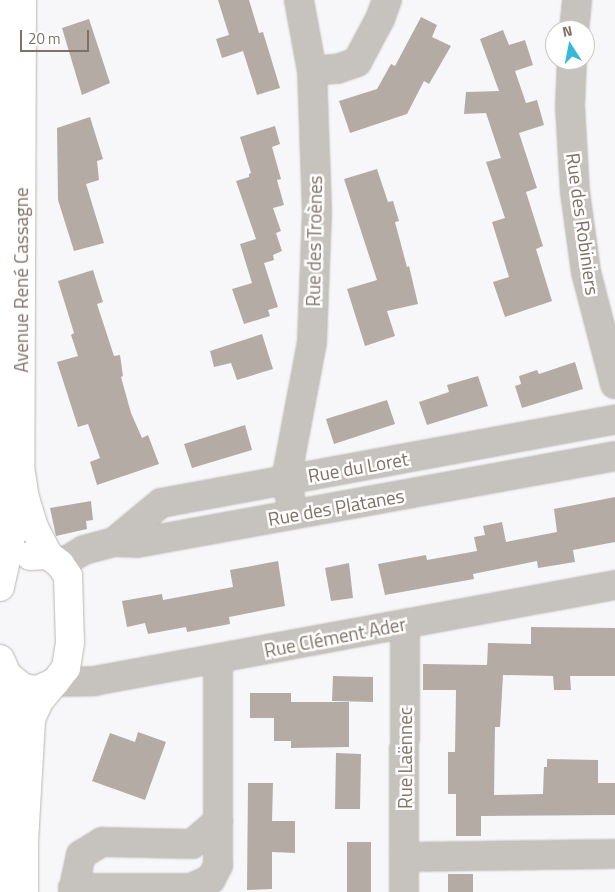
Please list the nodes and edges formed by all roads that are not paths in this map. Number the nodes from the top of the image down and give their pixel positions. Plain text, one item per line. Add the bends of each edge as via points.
1 (3, 0) edge
2 (22, 0) edge
3 (299, 0) edge
4 (387, 0) edge
5 (577, 0) edge
6 (575, 20) edge
7 (572, 70) edge
8 (312, 71) junction
9 (615, 384) edge
10 (615, 420) edge
11 (615, 456) edge
12 (286, 480) junction
13 (293, 516) junction
14 (114, 542) junction
15 (54, 560) junction
16 (2, 580) edge
17 (615, 585) edge
18 (404, 624) junction
19 (218, 659) junction
20 (3, 667) edge
21 (54, 682) junction
22 (218, 821) junction
23 (615, 854) edge
24 (404, 857) junction
25 (73, 890) edge
26 (3, 892) edge
27 (24, 892) edge
28 (404, 892) edge

1 - 16 main road, Avenue René Cassagne via 0,481 11,537
2 - 15 main road, Avenue René Cassagne via 20,467 32,520
3 - 8 street, Rue des Troènes
4 - 8 street via 357,62 337,69
5 - 6 street
7 - 9 street, Rue des Robiniers via 570,106 575,192 586,272
8 - 12 street, Rue des Troènes via 317,212 312,342
10 - 12 street, Rue du Loret
11 - 13 street, Rue des Platanes
12 - 13 street
12 - 14 street, Rue du Loret via 161,503
13 - 14 street, Rue des Platanes via 137,543
14 - 15 street, Rue des Platanes
15 - 16 main road, Avenue René Cassagne via 32,555 16,563
15 - 21 main road, Avenue René Cassagne via 68,576 70,643 66,668
17 - 18 street, Rue Clément Ader
18 - 19 street, Rue Clément Ader
18 - 24 street, Rue Laënnec
19 - 21 street, Rue Clément Ader via 94,681
19 - 22 street
20 - 21 main road via 23,688 38,690
20 - 26 main road via 10,712 2,848
21 - 27 main road, Avenue René Cassagne via 39,701 31,719
22 - 25 street via 192,844 102,842 81,855
22 - 25 street via 218,865 211,879 191,888
23 - 24 street
24 - 28 street, Rue Laënnec

